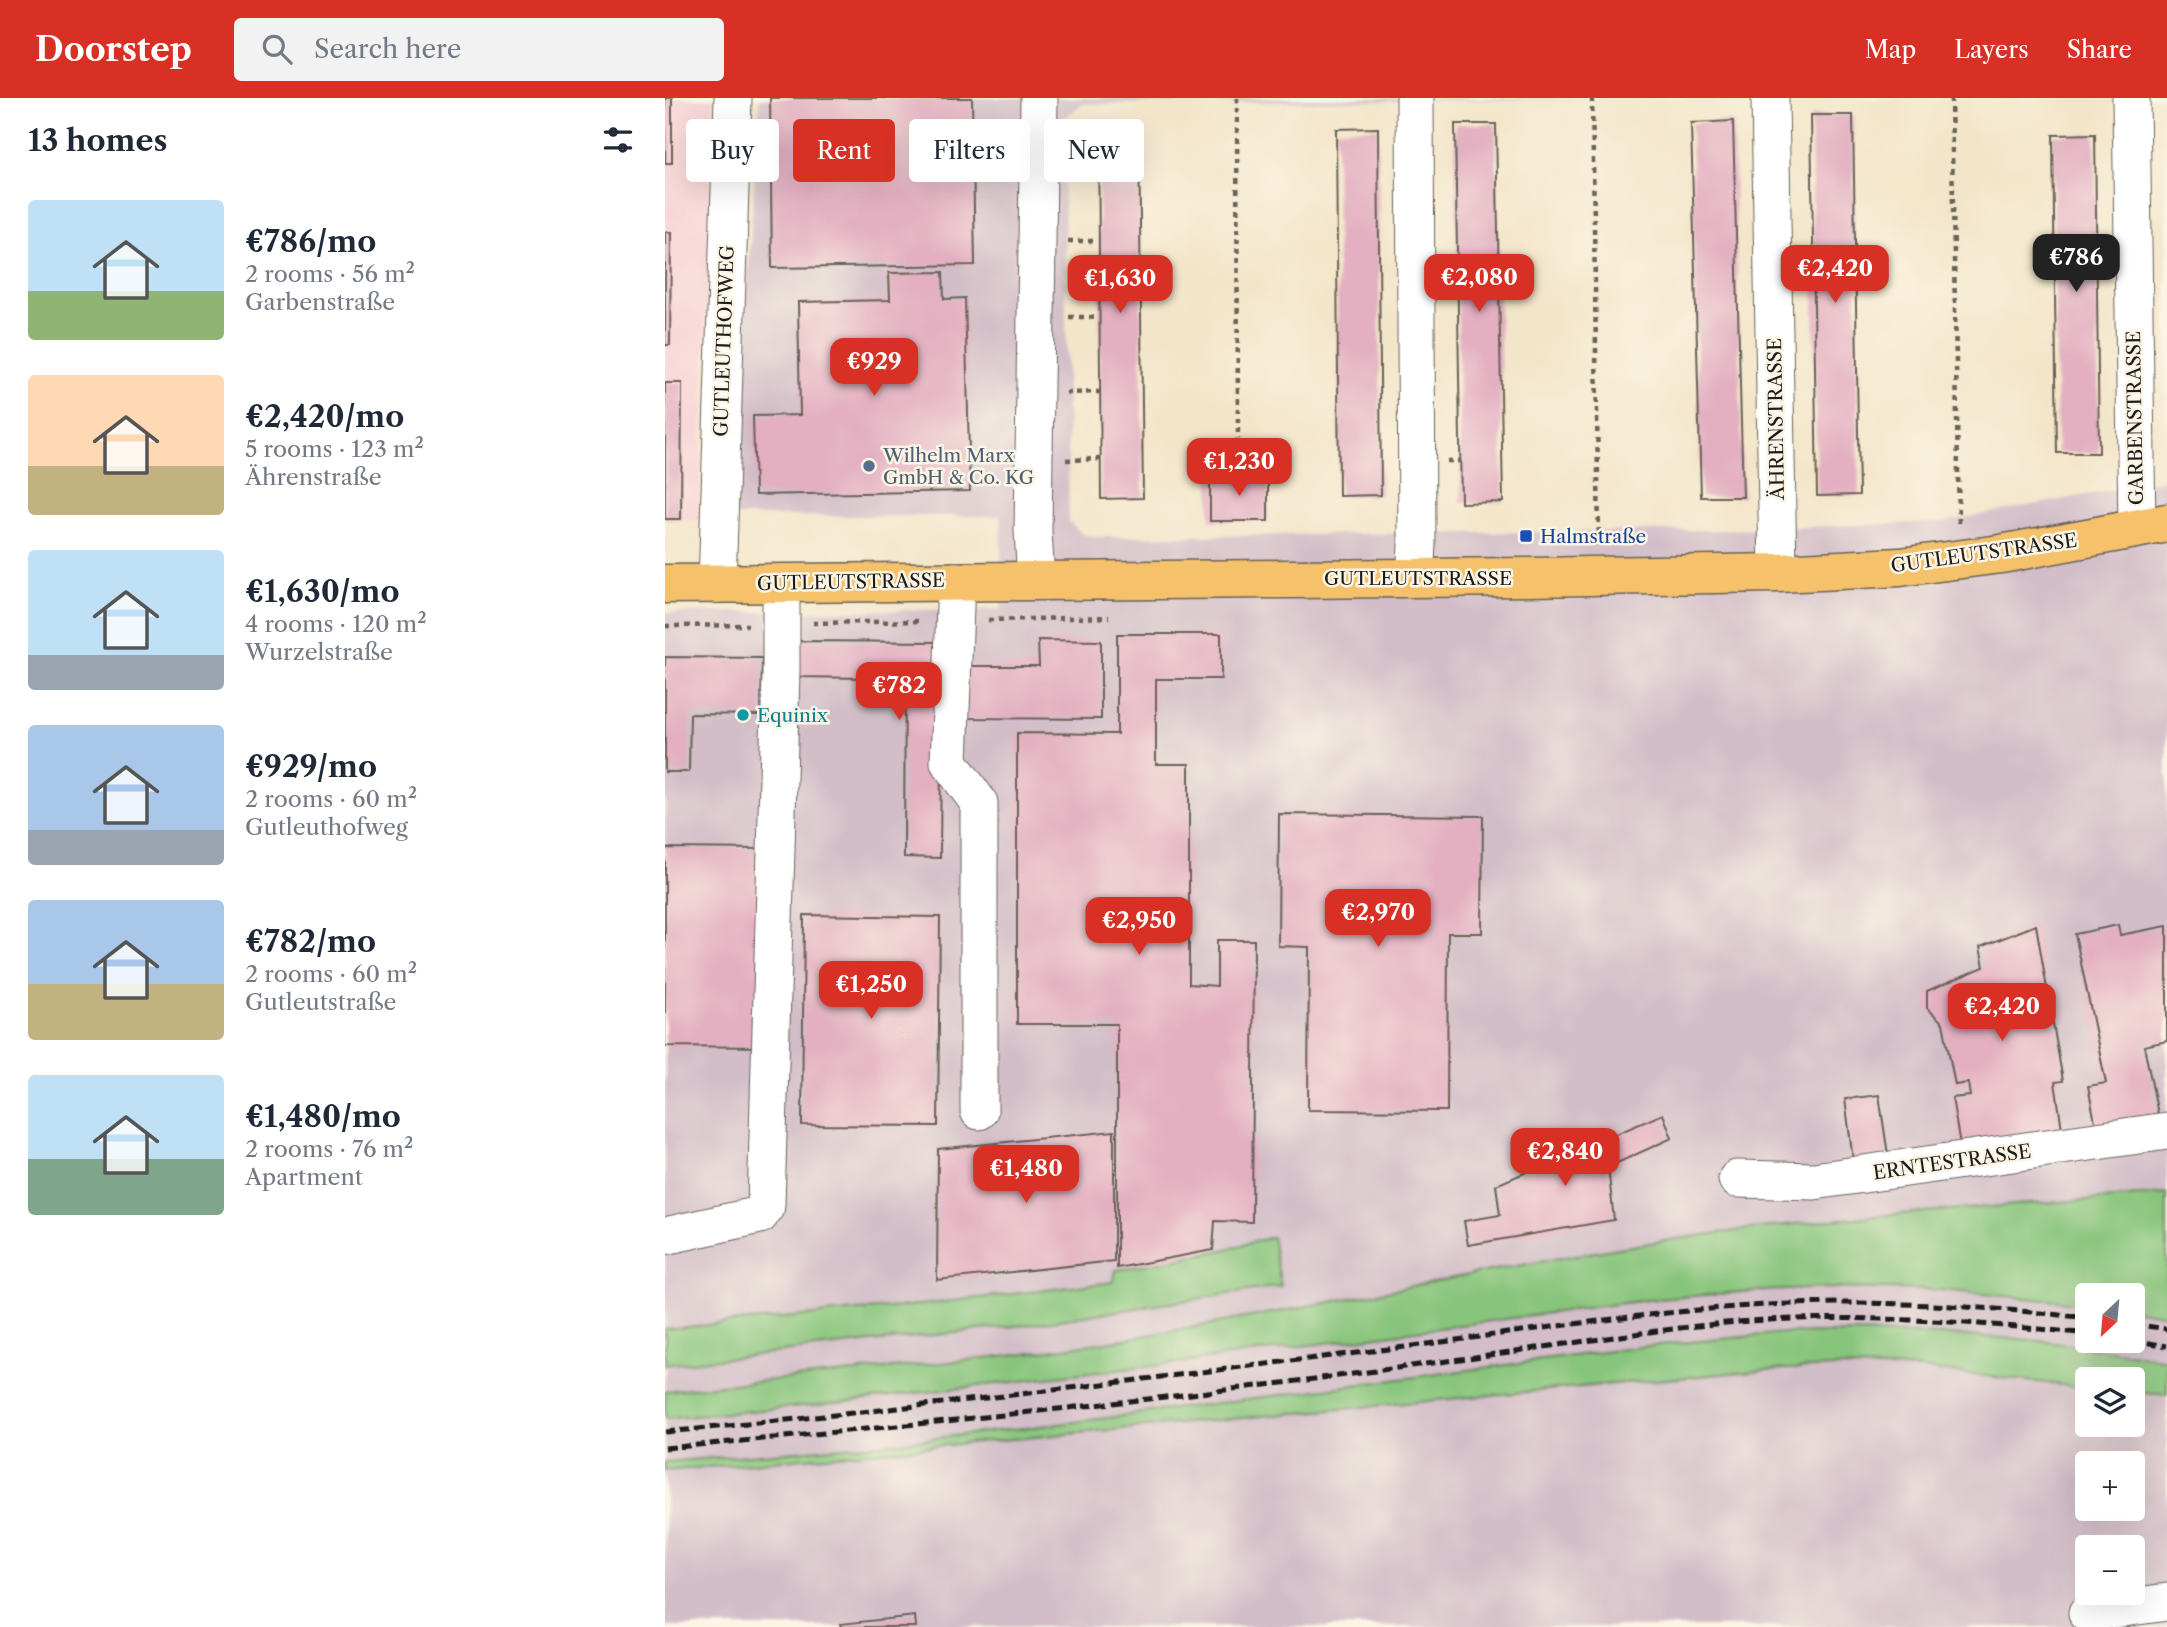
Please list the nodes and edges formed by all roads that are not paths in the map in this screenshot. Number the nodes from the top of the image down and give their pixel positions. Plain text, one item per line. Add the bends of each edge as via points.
1 (733, 98) edge
2 (1039, 98) edge
3 (1415, 98) edge
4 (1770, 98) edge
5 (2131, 98) edge
6 (2152, 526) edge
7 (1778, 573) junction
8 (1415, 578) junction
9 (1036, 580) junction
10 (955, 581) junction
11 (665, 584) edge
12 (717, 584) junction
13 (781, 584) junction
14 (979, 1111) dead end
15 (2167, 1131) edge
16 (1737, 1179) dead end
17 (665, 1236) edge
18 (2167, 1602) edge
19 (2087, 1613) dead end

1 - 12 street, GUTLEUTHOFWEG
2 - 9 street
3 - 8 street
4 - 7 street, ÄHRENSTRASSE
5 - 6 street, GARBENSTRASSE
6 - 7 main road, GUTLEUTSTRASSE via 1900,567
7 - 8 main road, GUTLEUTSTRASSE
8 - 9 main road, GUTLEUTSTRASSE
9 - 10 main road, GUTLEUTSTRASSE
10 - 13 main road, GUTLEUTSTRASSE
10 - 14 street via 949,762 979,803
11 - 12 main road, GUTLEUTSTRASSE
12 - 13 main road, GUTLEUTSTRASSE
13 - 17 street via 766,1206 760,1215
15 - 16 street, ERNTESTRASSE via 1814,1181
18 - 19 street

